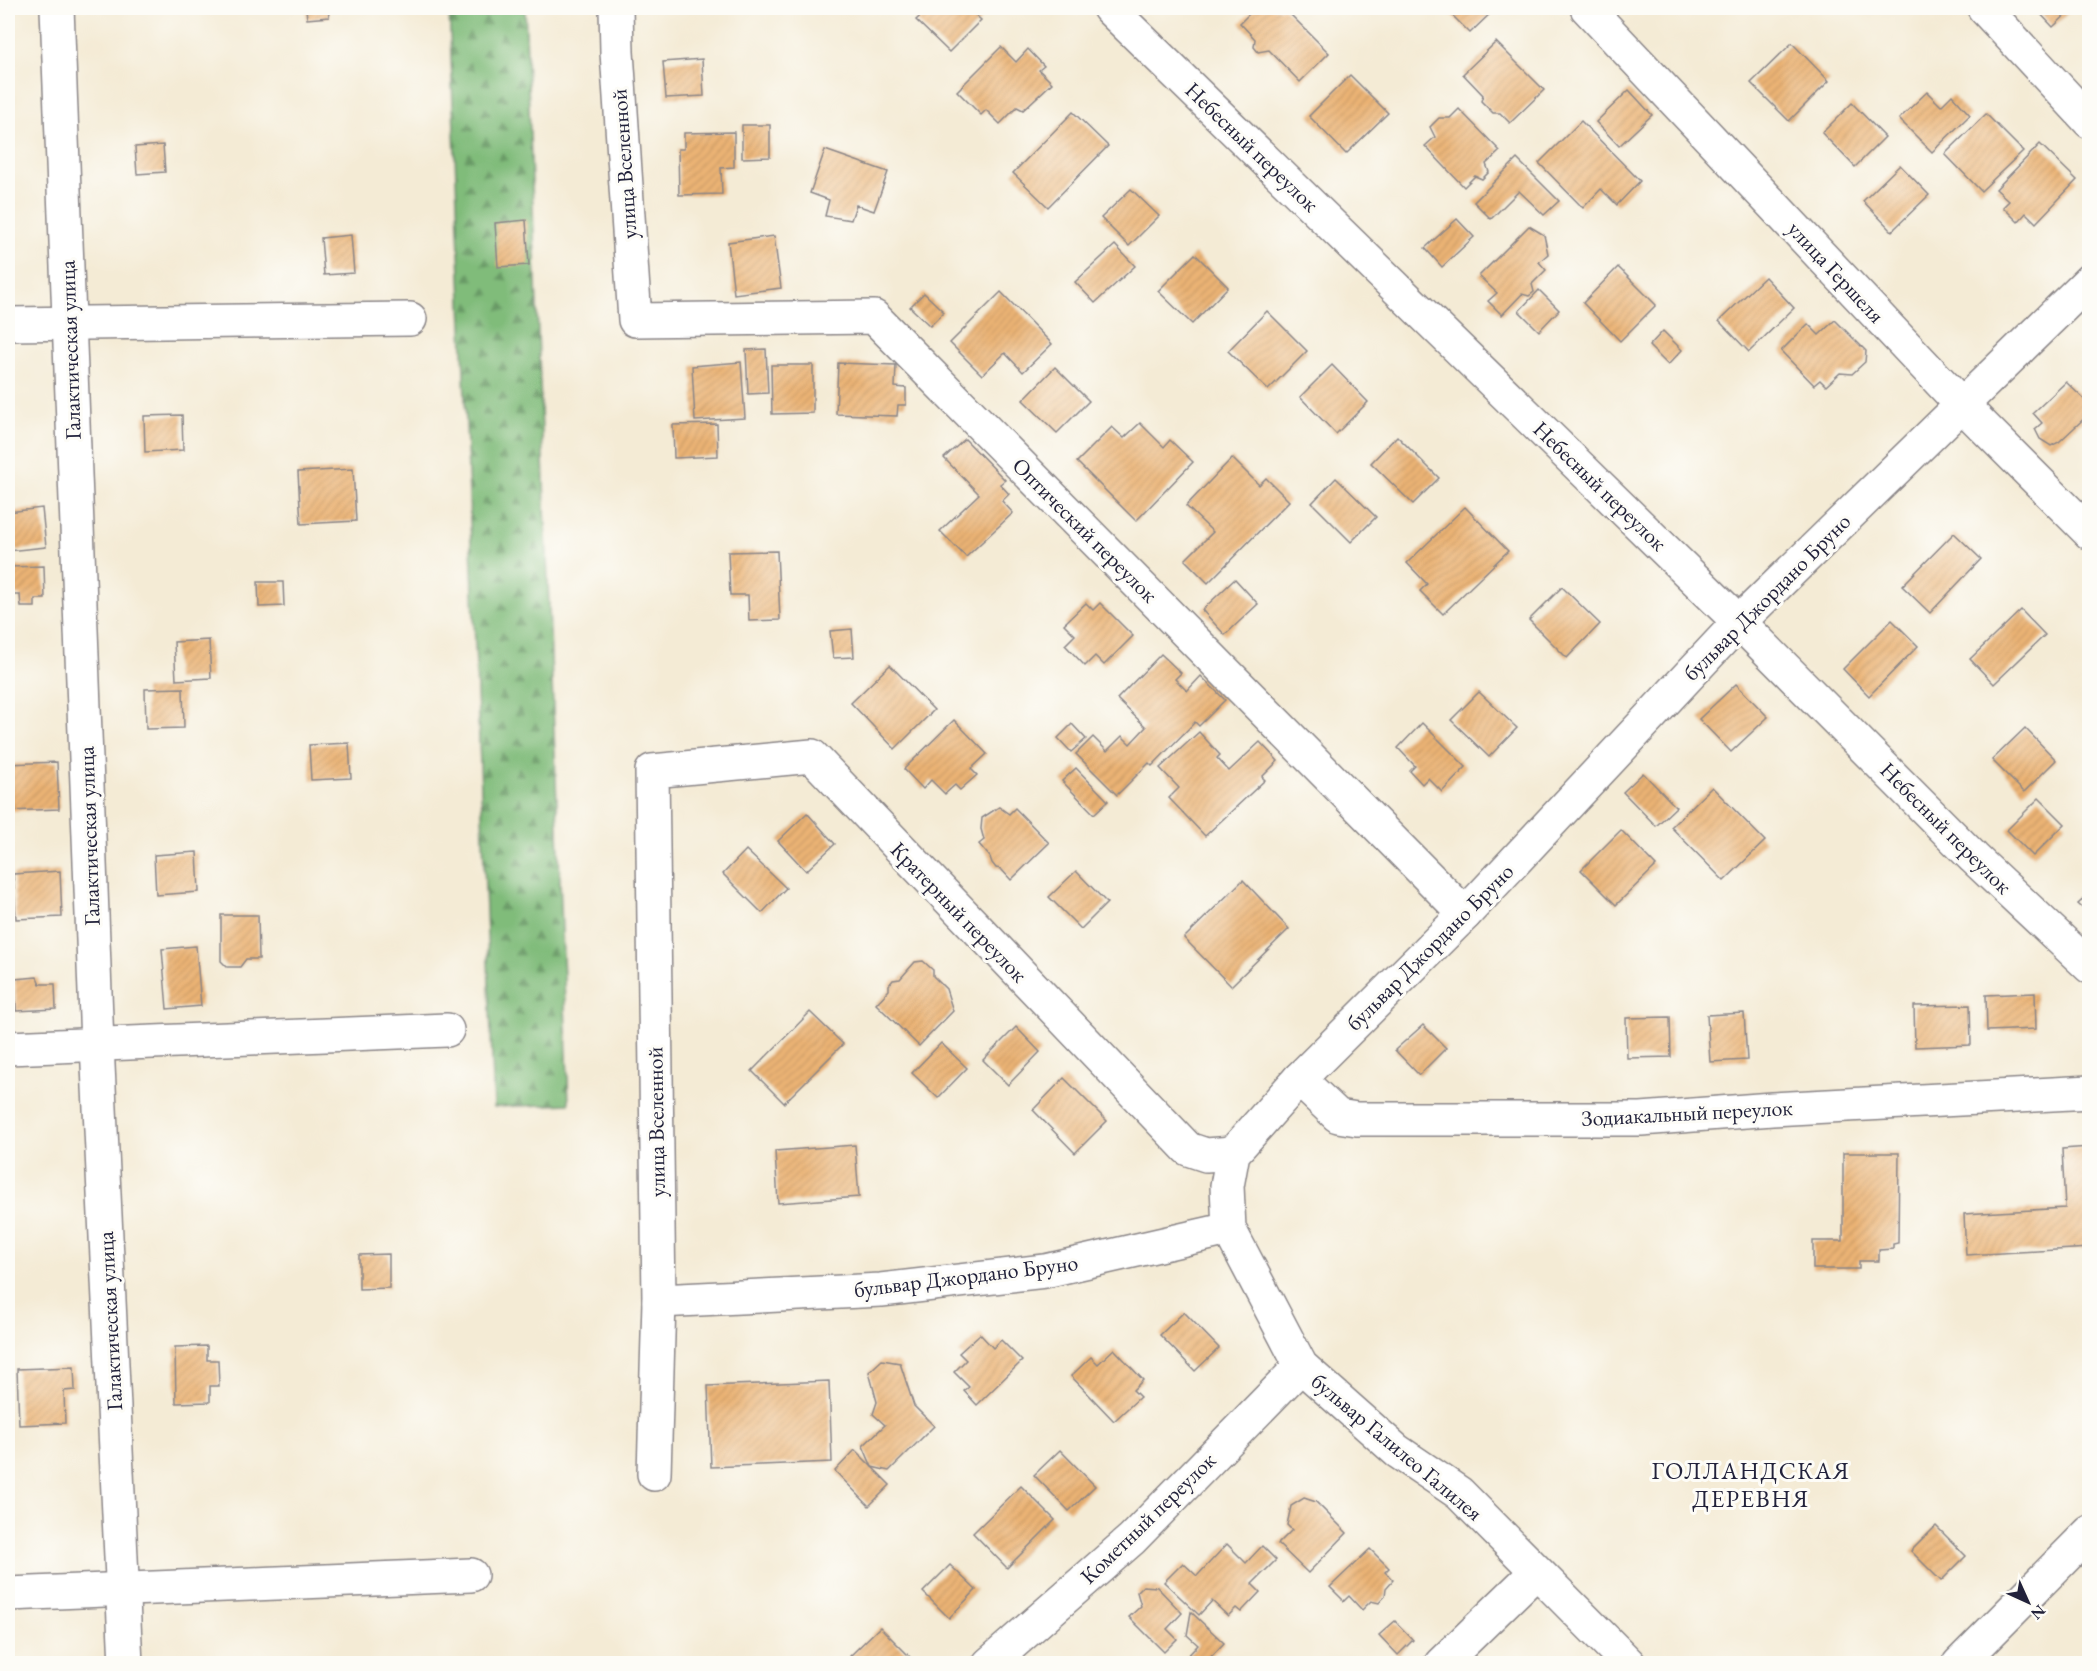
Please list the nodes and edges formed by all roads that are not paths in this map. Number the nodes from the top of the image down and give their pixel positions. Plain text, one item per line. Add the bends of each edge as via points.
1 (57, 8) edge
2 (616, 8) edge
3 (1109, 8) edge
4 (1587, 8) edge
5 (1984, 8) edge
6 (2090, 122) edge
7 (2090, 280) edge
8 (410, 319) dead end
9 (635, 320) joint
10 (68, 323) junction
11 (8, 324) edge
12 (1961, 404) junction
13 (2090, 533) edge
14 (1740, 622) junction
15 (652, 771) joint
16 (1465, 914) junction
17 (2090, 967) edge
18 (447, 1030) dead end
19 (97, 1044) junction
20 (8, 1048) edge
21 (1299, 1078) junction
22 (2090, 1092) edge
23 (1233, 1154) junction
24 (1229, 1229) junction
25 (659, 1301) junction
26 (1301, 1366) junction
27 (654, 1474) dead end
28 (2090, 1532) edge
29 (1536, 1572) junction
30 (471, 1575) dead end
31 (123, 1589) junction
32 (8, 1594) edge
33 (126, 1664) edge
34 (989, 1664) edge
35 (1441, 1664) edge
36 (1629, 1664) edge
37 (1959, 1664) edge

1 - 10 street, Галактическая улица
2 - 9 street, улица Вселенной
3 - 14 street, Небесный переулок
4 - 12 street, улица Гершеля
5 - 6 street
7 - 12 street, бульвар Джордано Бруно
8 - 10 street
9 - 16 street, Оптический переулок via 874,316
10 - 11 street
10 - 19 street, Галактическая улица
12 - 13 street, улица Гершеля
12 - 14 street, бульвар Джордано Бруно
14 - 16 street, бульвар Джордано Бруно
14 - 17 street, Небесный переулок via 1974,858
15 - 23 street, Кратерный переулок via 812,756 1188,1149 1206,1155
15 - 25 street, улица Вселенной
16 - 21 street, бульвар Джордано Бруно
18 - 19 street
19 - 20 street
19 - 31 street, Галактическая улица
21 - 22 street, Зодиакальный переулок via 1338,1116 1357,1119 1641,1119
21 - 23 street, бульвар Джордано Бруно
23 - 24 street via 1227,1186
24 - 25 street, бульвар Джордано Бруно via 1034,1272 881,1290
24 - 26 street, бульвар Галилео Галилея
25 - 27 street, улица Вселенной
26 - 29 street, бульвар Галилео Галилея via 1397,1451 1459,1493
26 - 34 street, Кометный переулок via 1132,1539
28 - 37 street
29 - 35 street
29 - 36 street, бульвар Галилео Галилея
30 - 31 street
31 - 32 street
31 - 33 street, Галактическая улица

